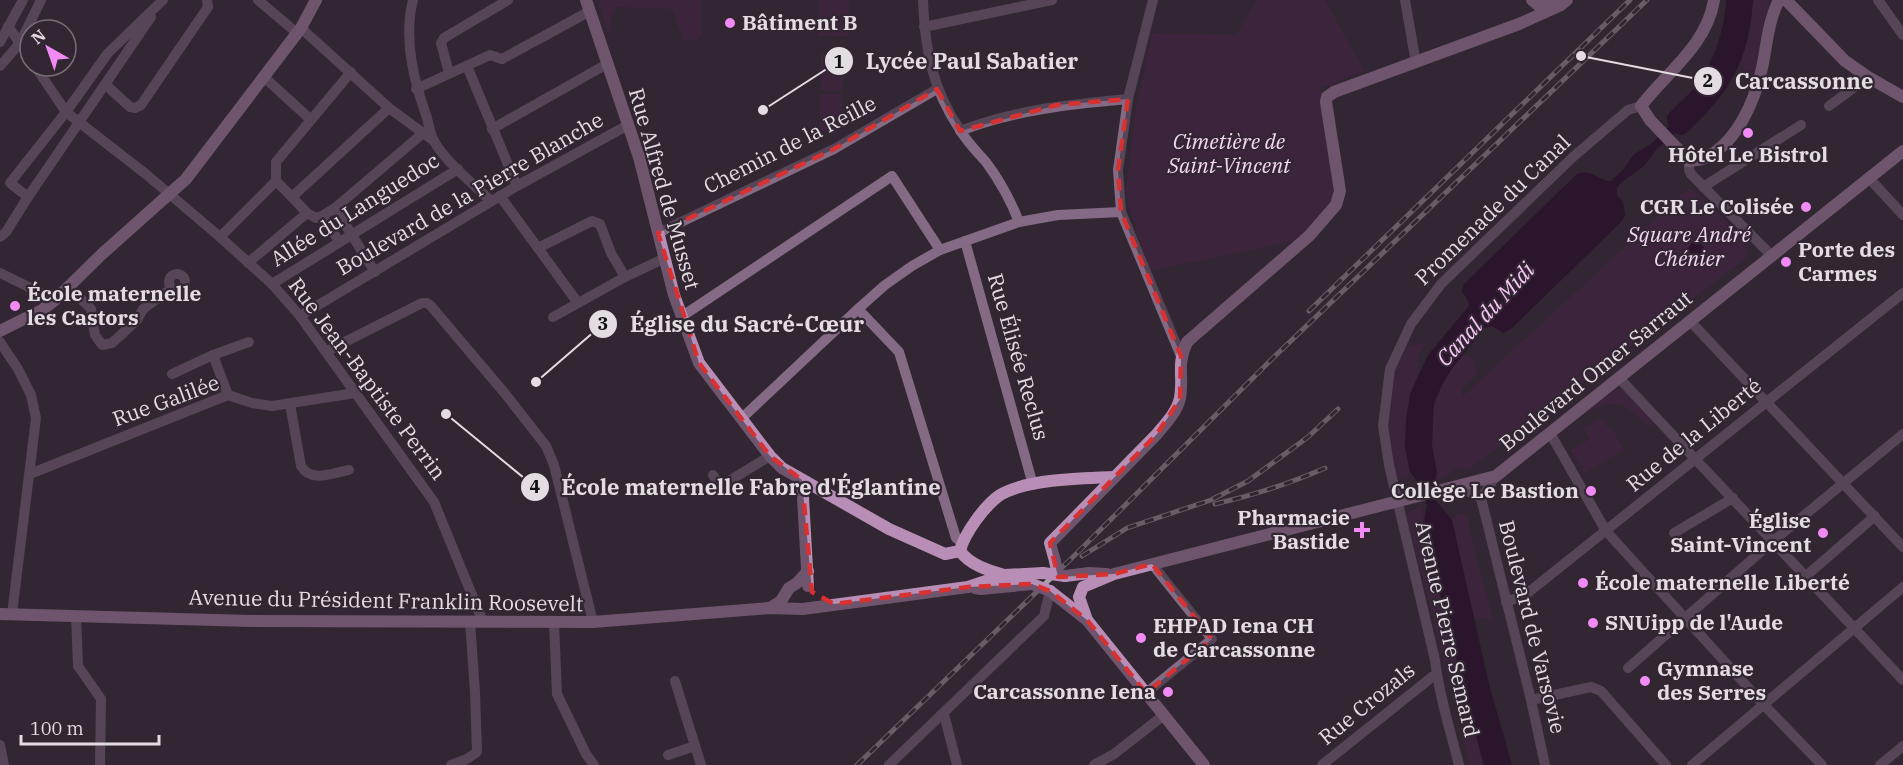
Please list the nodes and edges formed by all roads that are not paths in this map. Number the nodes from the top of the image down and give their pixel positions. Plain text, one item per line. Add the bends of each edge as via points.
1 (23, 0) edge
2 (41, 0) edge
3 (207, 0) edge
4 (258, 0) edge
5 (316, 0) edge
6 (413, 0) edge
7 (508, 0) edge
8 (923, 0) edge
9 (1052, 0) edge
10 (1153, 0) edge
11 (1405, 0) edge
12 (1525, 0) edge
13 (1532, 0) edge
14 (1714, 0) edge
15 (1779, 0) edge
16 (1786, 0) edge
17 (1878, 0) edge
18 (162, 1) edge
19 (1564, 2) edge
20 (588, 5) edge
21 (32, 18) edge
22 (1535, 18) junction
23 (8, 26) junction
24 (924, 27) junction
25 (299, 30) junction
26 (1902, 30) edge
27 (18, 40) edge
28 (0, 42) edge
29 (18, 45) edge
30 (1416, 63) junction
31 (608, 64) junction
32 (0, 66) edge
33 (467, 66) junction
34 (351, 72) junction
35 (449, 74) junction
36 (264, 77) junction
37 (1868, 77) junction
38 (43, 78) edge
39 (106, 85) junction
40 (416, 89) junction
41 (937, 89) junction
42 (1903, 97) edge
43 (1128, 99) junction
44 (1641, 106) junction
45 (1829, 106) dead end
46 (388, 108) junction
47 (66, 112) junction
48 (310, 119) junction
49 (80, 123) junction
50 (1801, 124) dead end
51 (628, 125) junction
52 (492, 129) junction
53 (960, 131) junction
54 (422, 134) junction
55 (434, 141) junction
56 (1903, 151) edge
57 (1689, 161) junction
58 (458, 169) junction
59 (1869, 178) junction
60 (276, 181) junction
61 (517, 186) junction
62 (1703, 187) junction
63 (170, 195) junction
64 (28, 197) junction
65 (292, 197) junction
66 (496, 199) junction
67 (335, 208) junction
68 (1121, 212) junction
69 (307, 213) junction
70 (1903, 215) edge
71 (322, 216) junction
72 (1019, 222) junction
73 (658, 233) junction
74 (352, 235) junction
75 (0, 237) edge
76 (220, 237) junction
77 (339, 241) junction
78 (964, 241) junction
79 (538, 248) junction
80 (940, 250) junction
81 (1772, 256) junction
82 (665, 258) junction
83 (248, 263) junction
84 (375, 272) junction
85 (0, 273) edge
86 (625, 277) junction
87 (272, 284) junction
88 (68, 286) junction
89 (172, 288) dead end
90 (1903, 293) edge
91 (55, 300) junction
92 (579, 303) junction
93 (858, 309) junction
94 (300, 316) junction
95 (553, 317) dead end
96 (681, 317) junction
97 (1690, 321) junction
98 (0, 331) edge
99 (0, 342) edge
100 (249, 342) dead end
101 (327, 351) junction
102 (213, 355) junction
103 (1181, 356) junction
104 (172, 374) dead end
105 (1619, 378) junction
106 (355, 393) junction
107 (228, 395) junction
108 (1767, 402) junction
109 (290, 404) junction
110 (741, 419) junction
111 (1550, 433) junction
112 (1903, 434) edge
113 (770, 456) junction
114 (1696, 459) junction
115 (349, 470) dead end
116 (30, 474) junction
117 (713, 476) dead end
118 (1496, 476) junction
119 (1114, 477) junction
120 (802, 480) junction
121 (1843, 483) junction
122 (1033, 484) junction
123 (1458, 486) junction
124 (1480, 498) junction
125 (1732, 498) junction
126 (1401, 501) junction
127 (1875, 516) junction
128 (1606, 531) junction
129 (1674, 533) dead end
130 (1773, 541) junction
131 (961, 547) junction
132 (1903, 548) edge
133 (1152, 564) junction
134 (1114, 574) junction
135 (1004, 575) junction
136 (1061, 576) junction
137 (1806, 576) junction
138 (968, 586) junction
139 (806, 587) junction
140 (1903, 587) edge
141 (1050, 591) junction
142 (786, 595) junction
143 (1506, 602) junction
144 (834, 604) junction
145 (800, 607) junction
146 (770, 608) junction
147 (6, 614) edge
148 (76, 615) junction
149 (1684, 617) junction
150 (1087, 620) junction
151 (470, 622) junction
152 (483, 622) junction
153 (554, 622) junction
154 (593, 622) junction
155 (1855, 628) junction
156 (1628, 668) dead end
157 (1437, 675) junction
158 (1903, 680) edge
159 (675, 681) dead end
160 (1146, 693) junction
161 (1532, 700) junction
162 (1764, 705) junction
163 (944, 714) junction
164 (1164, 715) junction
165 (0, 745) edge
166 (695, 746) junction
167 (1903, 746) edge
168 (1114, 754) junction
169 (668, 755) dead end
170 (4, 765) edge
171 (100, 765) edge
172 (451, 765) edge
173 (594, 765) edge
174 (700, 765) edge
175 (889, 765) edge
176 (957, 765) edge
177 (1094, 765) edge
178 (1121, 765) edge
179 (1204, 765) edge
180 (1322, 765) edge
181 (1459, 765) edge
182 (1545, 765) edge
183 (1666, 765) edge
184 (1692, 765) edge
185 (1822, 765) edge
186 (1880, 765) edge

1 - 23 street
2 - 21 street
3 - 39 street via 208,7 141,105 130,107
4 - 25 street
5 - 25 street
6 - 40 street via 410,54
7 - 35 street via 444,38 441,43
8 - 24 street
9 - 24 street
10 - 43 street
11 - 30 street
12 - 22 street
13 - 19 street via 1550,7
14 - 44 street via 1702,34
15 - 57 street via 1771,15 1757,87 1738,127 1708,156
16 - 37 street via 1845,60
17 - 26 street
18 - 39 street
18 - 47 street via 108,52
19 - 22 street
20 - 31 street, Rue Alfred de Musset
20 - 33 street via 502,59 490,55
22 - 30 street
23 - 27 street
23 - 28 street
24 - 41 street
25 - 34 street
25 - 36 street
29 - 32 street
30 - 103 street via 1327,97 1340,191 1336,205 1309,236 1187,342
31 - 51 street, Rue Alfred de Musset
31 - 52 street
33 - 35 street
33 - 52 street
34 - 46 street
34 - 48 street
35 - 40 street
36 - 48 street
36 - 63 street
37 - 42 street
37 - 45 street
38 - 47 street, Rue Jean-Baptiste Perrin
39 - 49 street
40 - 55 street
41 - 53 street
41 - 73 street, Chemin de la Reille via 834,149
43 - 53 street via 1058,105
43 - 68 street via 1118,170
44 - 57 street
44 - 126 street, Promenade du Canal via 1628,110 1573,157 1441,284 1411,324 1390,369 1383,426 1389,465
46 - 54 street
46 - 65 street
47 - 49 street, Rue Jean-Baptiste Perrin
47 - 64 street via 10,183
48 - 60 street via 276,162
49 - 63 street, Rue Jean-Baptiste Perrin
49 - 64 street
50 - 62 street
51 - 61 street, Boulevard de la Pierre Blanche
51 - 73 street, Rue Alfred de Musset
52 - 61 street
53 - 72 street via 988,165
54 - 55 street
54 - 67 street
55 - 58 street
56 - 59 street, Boulevard Omer Sarraut
57 - 62 street via 1689,170
58 - 66 street
58 - 74 street, Allée du Languedoc
59 - 70 street
59 - 81 street, Boulevard Omer Sarraut
60 - 65 street
60 - 76 street
61 - 66 street, Boulevard de la Pierre Blanche
62 - 81 street
63 - 76 street, Rue Jean-Baptiste Perrin
63 - 88 street
64 - 75 street
65 - 69 street
66 - 79 street
66 - 84 street, Boulevard de la Pierre Blanche
67 - 71 street
67 - 74 street
68 - 72 street via 1058,215
68 - 103 street
69 - 71 street via 316,218
69 - 83 street
71 - 77 street
72 - 78 street
73 - 82 street, Rue Alfred de Musset
74 - 77 street, Allée du Languedoc
74 - 84 street
76 - 83 street, Rue Jean-Baptiste Perrin
77 - 87 street, Allée du Languedoc
78 - 80 street
78 - 122 street, Rue Élisée Reclus
79 - 86 street via 592,221 600,224
79 - 92 street
80 - 93 street via 912,266
80 - 96 street via 892,176
81 - 97 street, Boulevard Omer Sarraut
82 - 86 street
82 - 96 street, Rue Alfred de Musset
83 - 87 street, Rue Jean-Baptiste Perrin
84 - 94 street, Boulevard de la Pierre Blanche
85 - 91 street
86 - 92 street
87 - 94 street, Rue Jean-Baptiste Perrin
88 - 89 street via 91,309 95,335 102,345 112,343 143,309
88 - 91 street
90 - 108 street, Rue de la Liberté
91 - 98 street
92 - 95 street
93 - 110 street
93 - 131 street via 899,352
94 - 101 street, Rue Jean-Baptiste Perrin
96 - 110 street, Rue Alfred de Musset via 699,363
97 - 105 street, Boulevard Omer Sarraut
97 - 108 street
99 - 116 street via 31,395 36,418
100 - 102 street
101 - 106 street, Rue Jean-Baptiste Perrin
101 - 154 street via 422,303 431,306 546,446
102 - 104 street
102 - 107 street
103 - 119 street via 1180,399 1172,417
105 - 111 street, Boulevard Omer Sarraut
105 - 114 street
106 - 109 street, Rue Galilée
106 - 152 street, Rue Jean-Baptiste Perrin via 434,502
107 - 109 street, Rue Galilée via 272,406
107 - 116 street, Rue Galilée
108 - 114 street, Rue de la Liberté
108 - 121 street
109 - 115 street via 305,473 313,476
110 - 113 street, Rue Alfred de Musset
111 - 118 street, Boulevard Omer Sarraut
111 - 128 street
112 - 121 street
113 - 117 street via 724,484
113 - 120 street, Rue Alfred de Musset
114 - 125 street
114 - 128 street, Rue de la Liberté
116 - 147 street
118 - 123 street, Boulevard Omer Sarraut
118 - 124 street, Boulevard de Varsovie
119 - 122 street
119 - 136 street, bridge via 1050,543
120 - 131 street, Rue Alfred de Musset via 889,529 945,554
120 - 139 street
121 - 127 street
121 - 130 street
122 - 131 street via 999,495 976,520
123 - 124 street, Boulevard de Varsovie
123 - 126 street, Boulevard Omer Sarraut
124 - 143 street, Boulevard de Varsovie
125 - 129 street
125 - 130 street
126 - 133 street, Avenue du Président Franklin Roosevelt
126 - 157 street, Avenue Pierre Semard
127 - 132 street
127 - 137 street
128 - 143 street, Rue de la Liberté via 1525,596
128 - 149 street
130 - 137 street
130 - 149 street
131 - 135 street via 964,557
133 - 134 street, Avenue du Président Franklin Roosevelt
133 - 160 street via 1212,639
134 - 136 street, Avenue du Président Franklin Roosevelt
134 - 150 street, Avenue du Président Franklin Roosevelt via 1083,586 1079,597
135 - 136 street, Avenue du Président Franklin Roosevelt, bridge
135 - 138 street, Avenue du Président Franklin Roosevelt
137 - 155 street
138 - 141 street, Avenue du Président Franklin Roosevelt, bridge via 981,589 1032,584
138 - 144 street, Avenue du Président Franklin Roosevelt
139 - 142 street via 789,588
139 - 144 street
139 - 145 street via 811,603
140 - 155 street
141 - 150 street, Avenue du Président Franklin Roosevelt
141 - 163 street via 1044,616
142 - 145 street via 790,605
142 - 146 street
143 - 161 street, Boulevard de Varsovie
144 - 145 street, Avenue du Président Franklin Roosevelt
145 - 146 street, Avenue du Président Franklin Roosevelt
146 - 154 street, Avenue du Président Franklin Roosevelt
147 - 148 street, Avenue du Président Franklin Roosevelt
148 - 151 street, Avenue du Président Franklin Roosevelt
148 - 171 street via 78,666 101,699
149 - 156 street
149 - 162 street
150 - 160 street
151 - 152 street, Avenue du Président Franklin Roosevelt
151 - 172 street via 477,752
152 - 153 street, Avenue du Président Franklin Roosevelt
153 - 154 street, Avenue du Président Franklin Roosevelt
153 - 173 street via 556,694
155 - 158 street
155 - 162 street
157 - 180 street, Rue Crozals
157 - 181 street, Avenue Pierre Semard
159 - 166 street
160 - 164 street
161 - 182 street, Boulevard de Varsovie
161 - 183 street via 1596,688
162 - 184 street
162 - 185 street
163 - 175 street
163 - 176 street
164 - 168 street
164 - 179 street
165 - 170 street
166 - 169 street
166 - 174 street
167 - 186 street
168 - 177 street
168 - 178 street

